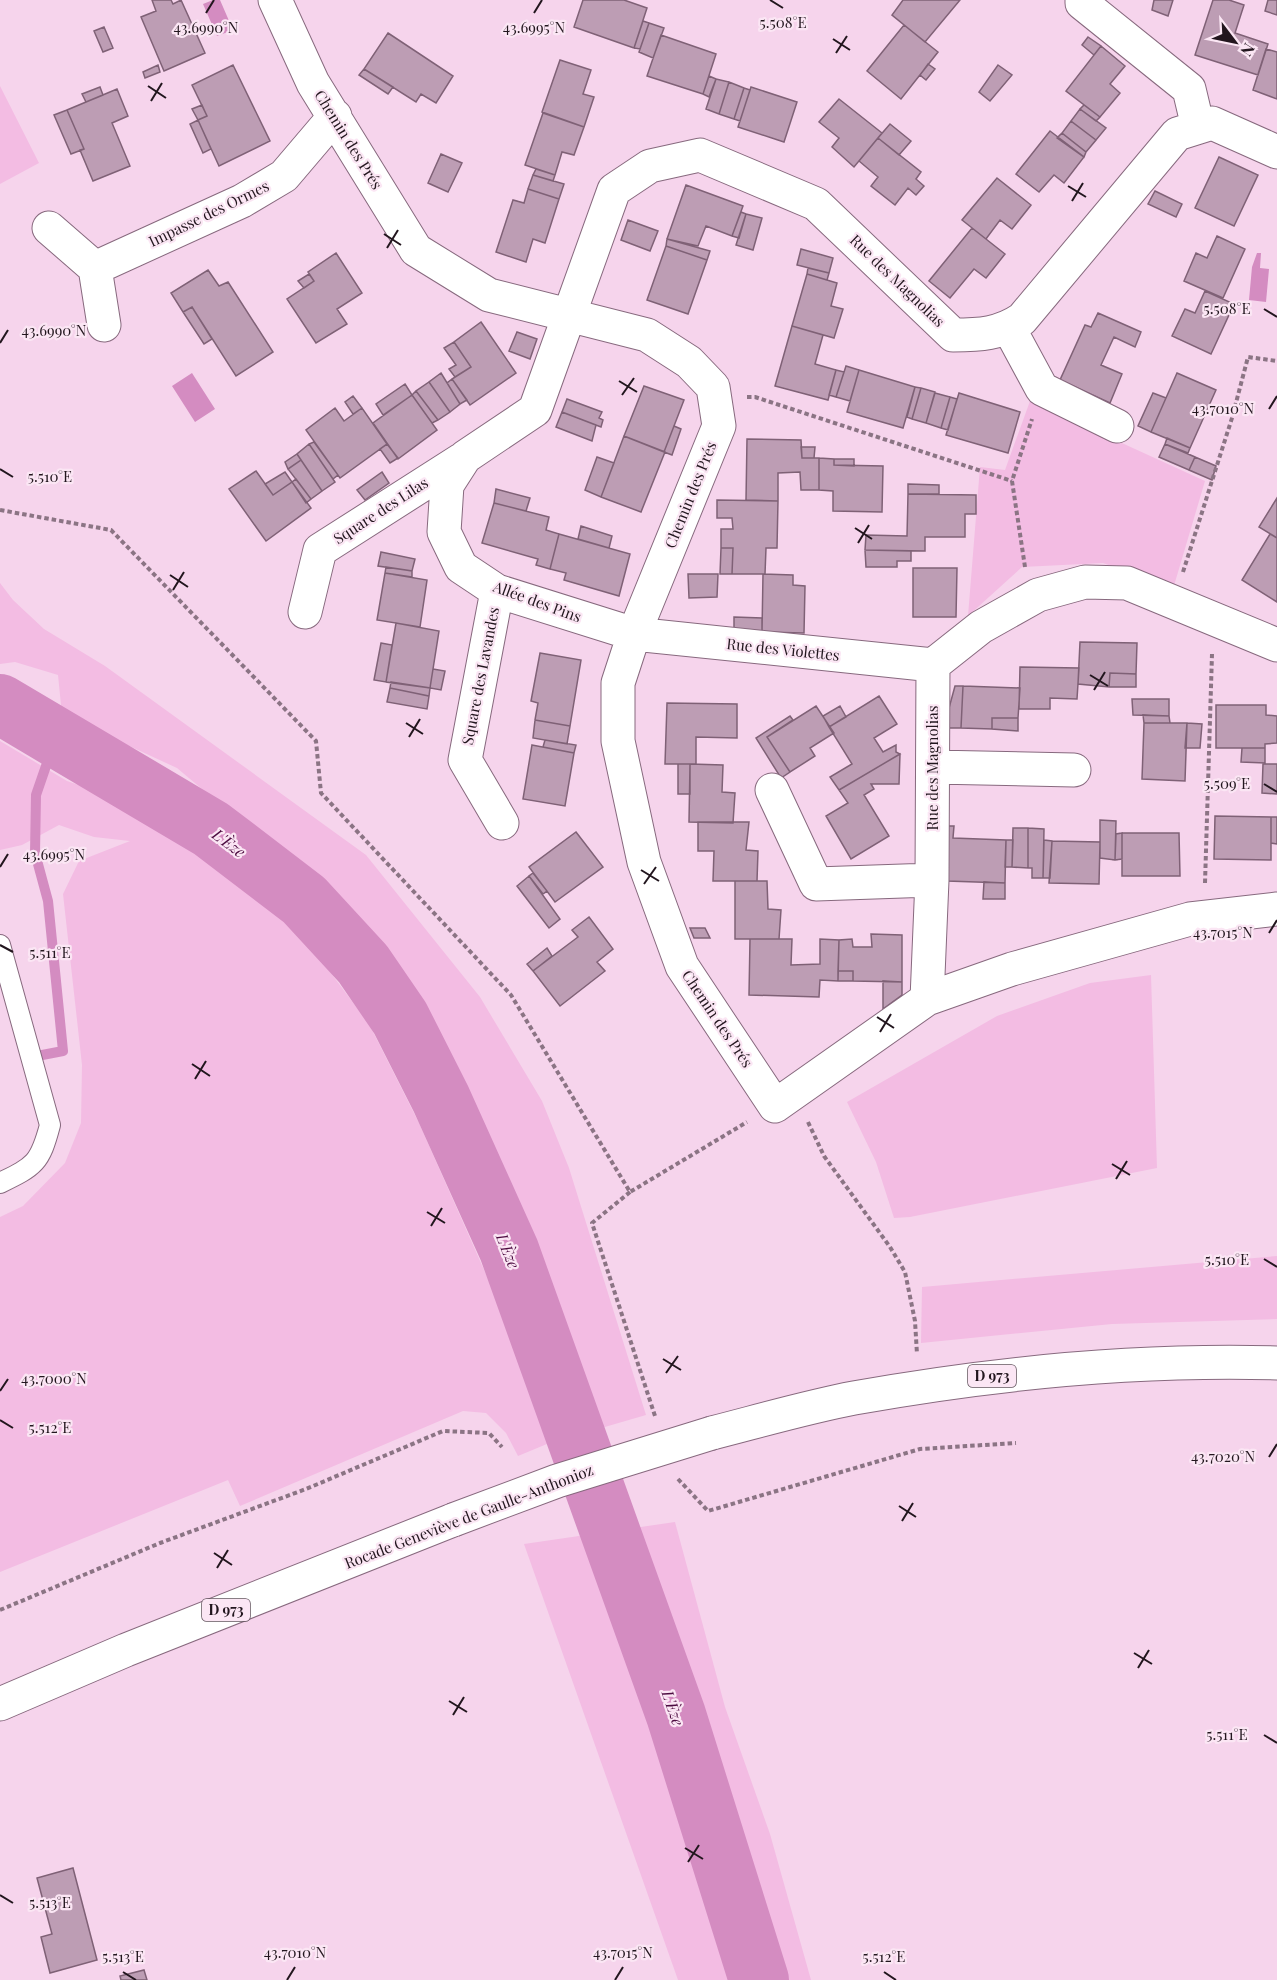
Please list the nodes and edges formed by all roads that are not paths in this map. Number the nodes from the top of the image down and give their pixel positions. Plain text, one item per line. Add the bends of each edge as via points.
1 (275, 0) edge
2 (1082, 0) edge
3 (335, 116) junction
4 (1198, 127) junction
5 (1277, 152) edge
6 (49, 228) dead end
7 (95, 268) junction
8 (571, 314) junction
9 (104, 325) dead end
10 (1009, 328) junction
11 (1117, 426) dead end
12 (465, 457) junction
13 (497, 591) junction
14 (305, 612) dead end
15 (634, 634) junction
16 (1277, 645) edge
17 (933, 665) junction
18 (933, 767) junction
19 (1074, 770) dead end
20 (772, 790) dead end
21 (502, 823) dead end
22 (932, 880) junction
23 (1277, 909) edge
24 (0, 945) edge
25 (927, 999) junction
26 (0, 1183) edge
27 (1277, 1363) edge
28 (0, 1704) edge

1 - 3 street, Chemin des Prés via 313,83
2 - 4 street via 1189,89
3 - 7 street, Impasse des Ormes via 284,176 242,201
3 - 8 street, Chemin des Prés via 416,250 489,295
4 - 5 street via 1212,123
4 - 10 street, Rue des Magnolias via 1177,134 1022,319
6 - 7 street
7 - 9 street
8 - 10 street, Rue des Magnolias via 614,190 650,166 700,156 816,204 953,335 986,335
8 - 12 street, Allée des Pins via 535,410
8 - 15 street, Chemin des Prés via 647,335 689,362 712,387 720,426
10 - 11 street via 1042,389
12 - 13 street, Allée des Pins via 447,485 444,532 461,567
12 - 14 street, Square des Lilas via 320,550
13 - 15 street, Allée des Pins
13 - 21 street, Square des Lavandes via 465,760
15 - 17 street, Rue des Violettes
15 - 25 street, Chemin des Prés via 618,683 618,741 644,862 682,966 775,1106
16 - 17 street via 1127,583 1085,582 1030,600 981,627
17 - 18 street, Rue des Magnolias
18 - 19 street
18 - 22 street, Rue des Magnolias
20 - 22 street via 816,884
22 - 25 street, Rue des Magnolias
23 - 25 street via 1204,917 1012,969
24 - 26 lane via 50,1125 43,1152 29,1169
27 - 28 street, Rocade Geneviève de Gaulle-Anthonioz / D 973, bridge via 1109,1366 986,1377 852,1399 712,1433 557,1481 453,1520

